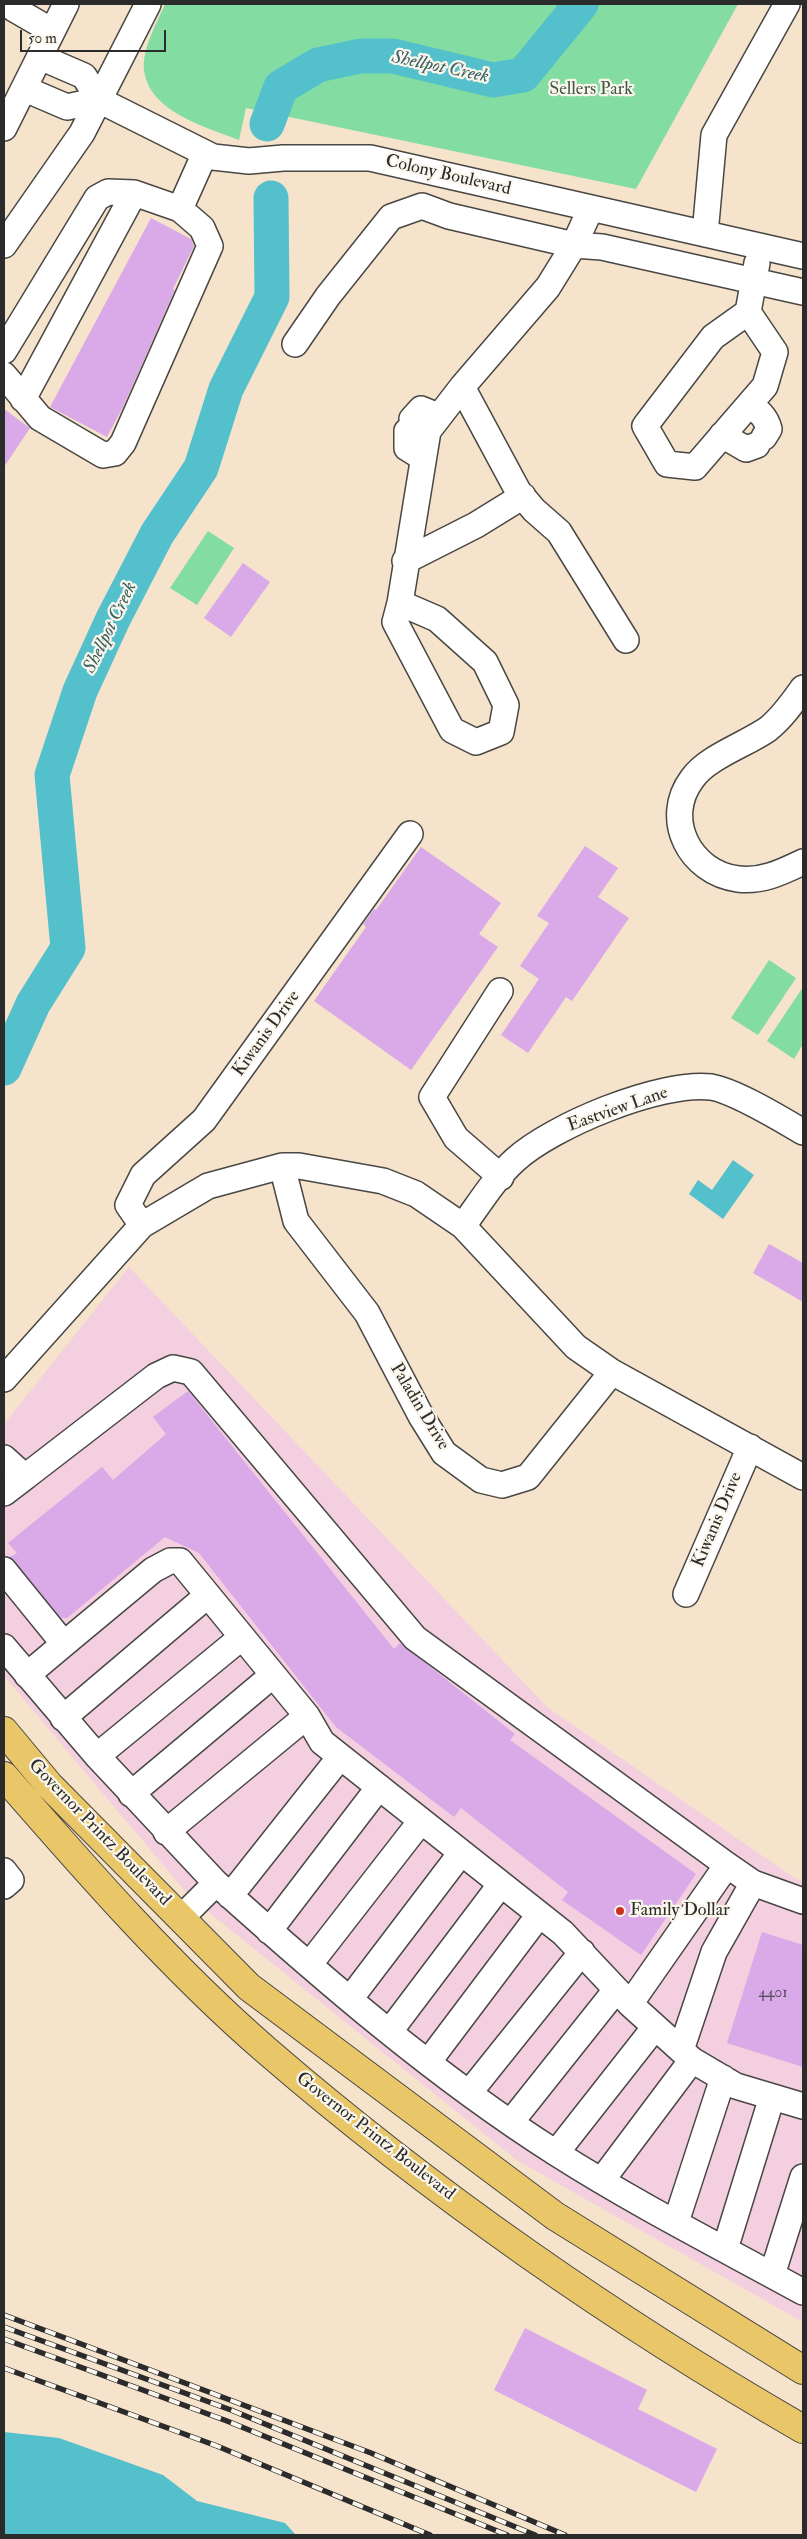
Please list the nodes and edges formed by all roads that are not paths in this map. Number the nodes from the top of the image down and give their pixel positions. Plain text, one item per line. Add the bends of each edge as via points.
1 (9, 4) edge
2 (66, 4) edge
3 (148, 4) edge
4 (787, 4) edge
5 (52, 31) junction
6 (40, 57) junction
7 (25, 89) junction
8 (99, 100) junction
9 (4, 128) edge
10 (205, 153) junction
11 (134, 193) junction
12 (591, 208) junction
13 (180, 209) junction
14 (705, 234) junction
15 (4, 245) edge
16 (574, 245) junction
17 (760, 246) junction
18 (803, 256) edge
19 (754, 280) junction
20 (803, 292) edge
21 (748, 312) junction
22 (295, 344) dead end
23 (5, 348) edge
24 (4, 375) edge
25 (462, 387) junction
26 (23, 399) junction
27 (749, 405) junction
28 (438, 416) junction
29 (722, 436) junction
30 (423, 458) junction
31 (522, 496) junction
32 (405, 561) junction
33 (400, 603) junction
34 (626, 640) dead end
35 (803, 688) edge
36 (410, 834) dead end
37 (803, 862) edge
38 (500, 991) dead end
39 (803, 1132) edge
40 (282, 1166) junction
41 (500, 1177) junction
42 (142, 1225) junction
43 (463, 1226) junction
44 (612, 1372) junction
45 (4, 1379) edge
46 (750, 1447) junction
47 (4, 1458) edge
48 (25, 1477) junction
49 (803, 1478) edge
50 (4, 1493) edge
51 (4, 1570) edge
52 (686, 1594) dead end
53 (208, 1595) junction
54 (242, 1637) junction
55 (64, 1644) junction
56 (4, 1647) edge
57 (26, 1675) junction
58 (273, 1675) junction
59 (307, 1716) junction
60 (63, 1718) junction
61 (4, 1731) edge
62 (97, 1756) junction
63 (340, 1757) junction
64 (4, 1770) edge
65 (4, 1776) edge
66 (379, 1787) junction
67 (130, 1794) junction
68 (421, 1821) junction
69 (166, 1832) junction
70 (461, 1853) junction
71 (727, 1865) junction
72 (4, 1871) edge
73 (753, 1883) junction
74 (501, 1884) junction
75 (4, 1886) edge
76 (223, 1890) junction
77 (803, 1901) edge
78 (540, 1915) junction
79 (181, 1918) junction
80 (269, 1931) junction
81 (582, 1952) junction
82 (309, 1965) junction
83 (623, 1997) junction
84 (350, 1999) junction
85 (655, 2027) junction
86 (390, 2031) junction
87 (687, 2055) junction
88 (428, 2061) junction
89 (723, 2078) junction
90 (469, 2093) junction
91 (772, 2097) junction
92 (803, 2106) edge
93 (511, 2122) junction
94 (556, 2153) junction
95 (803, 2177) edge
96 (602, 2180) junction
97 (676, 2222) junction
98 (725, 2249) junction
99 (772, 2275) junction
100 (803, 2292) edge
101 (803, 2370) edge
102 (803, 2429) edge

1 - 5 street
2 - 5 street
3 - 8 street
4 - 14 street via 714,135
5 - 6 street
6 - 7 street
6 - 8 street via 84,76
7 - 8 street via 67,108
7 - 9 street
8 - 10 street, Colony Boulevard
8 - 15 street via 82,133
10 - 12 street, Colony Boulevard via 249,161 370,158
10 - 13 street
11 - 13 street
11 - 23 street via 108,192 98,198
11 - 26 street
12 - 14 street, Colony Boulevard
12 - 16 street
13 - 26 street via 202,228 210,246 123,444 114,453 103,455 40,418
14 - 17 street, Colony Boulevard
16 - 19 street via 602,247
16 - 22 street via 449,216 422,206 391,216
16 - 25 street via 548,287
17 - 18 street, Colony Boulevard
17 - 19 street
19 - 20 street
19 - 21 street
21 - 27 street via 775,352 765,386
21 - 29 street via 713,337 645,426 667,464 695,467
24 - 26 street
25 - 28 street
25 - 31 street
27 - 29 street
27 - 29 street via 767,422 769,429 761,441 746,449
28 - 30 street via 428,431
28 - 30 street via 421,409 409,425 407,448
30 - 32 street
31 - 32 street via 476,525
31 - 34 street via 559,532
32 - 33 street
33 - 33 street via 437,619 485,662 506,705 501,732 476,742 452,730 395,622
35 - 37 street via 769,728 702,768 692,778 681,804 679,821 691,854 717,873 737,879 759,879
36 - 42 street, Kiwanis Drive via 204,1120 143,1175 128,1205
38 - 41 street via 432,1097 456,1138
39 - 41 street, Eastview Lane via 724,1092 712,1088 682,1089 584,1117 535,1143
40 - 42 street via 208,1186
40 - 43 street via 383,1181 416,1194
40 - 44 street, Paladin Drive via 296,1221 367,1313 444,1453 481,1480 502,1486 528,1477
41 - 43 street, Eastview Lane
42 - 45 street
43 - 44 street via 576,1347
44 - 46 street
46 - 49 street
46 - 52 street, Kiwanis Drive
47 - 48 street
48 - 50 street
48 - 71 street via 156,1376 173,1368 191,1372 415,1638
51 - 55 street
53 - 54 street
53 - 55 street via 180,1561 170,1561 153,1570
53 - 60 street
54 - 58 street
54 - 62 street
55 - 57 street
56 - 57 street
57 - 60 street
58 - 59 street
58 - 67 street
59 - 63 street via 322,1742
59 - 69 street
60 - 62 street
61 - 79 main road, Governor Printz Boulevard via 49,1785
62 - 67 street
63 - 66 street
63 - 76 street
64 - 79 main road via 17,1772 87,1847 160,1917
65 - 102 main road, Governor Printz Boulevard via 58,1839 173,1961 266,2050 324,2098 471,2212 623,2319
66 - 68 street
66 - 80 street
67 - 69 street
68 - 70 street
68 - 82 street
69 - 76 street
70 - 74 street
70 - 84 street
71 - 73 street
71 - 83 street
72 - 75 street via 11,1880
73 - 77 street
73 - 87 street via 714,1952
74 - 78 street
74 - 86 street
76 - 79 street
76 - 80 street
78 - 81 street
78 - 88 street
79 - 101 main road, Governor Printz Boulevard via 249,1987 554,2216
80 - 82 street
81 - 83 street
81 - 90 street
82 - 84 street
83 - 85 street
83 - 93 street
84 - 86 street
85 - 87 street
85 - 94 street
86 - 88 street
87 - 89 street
87 - 96 street
88 - 90 street
89 - 91 street via 736,2086
89 - 97 street
90 - 93 street
91 - 92 street
91 - 98 street
93 - 94 street
94 - 96 street
95 - 99 street
96 - 97 street
97 - 98 street
98 - 99 street
99 - 100 street

